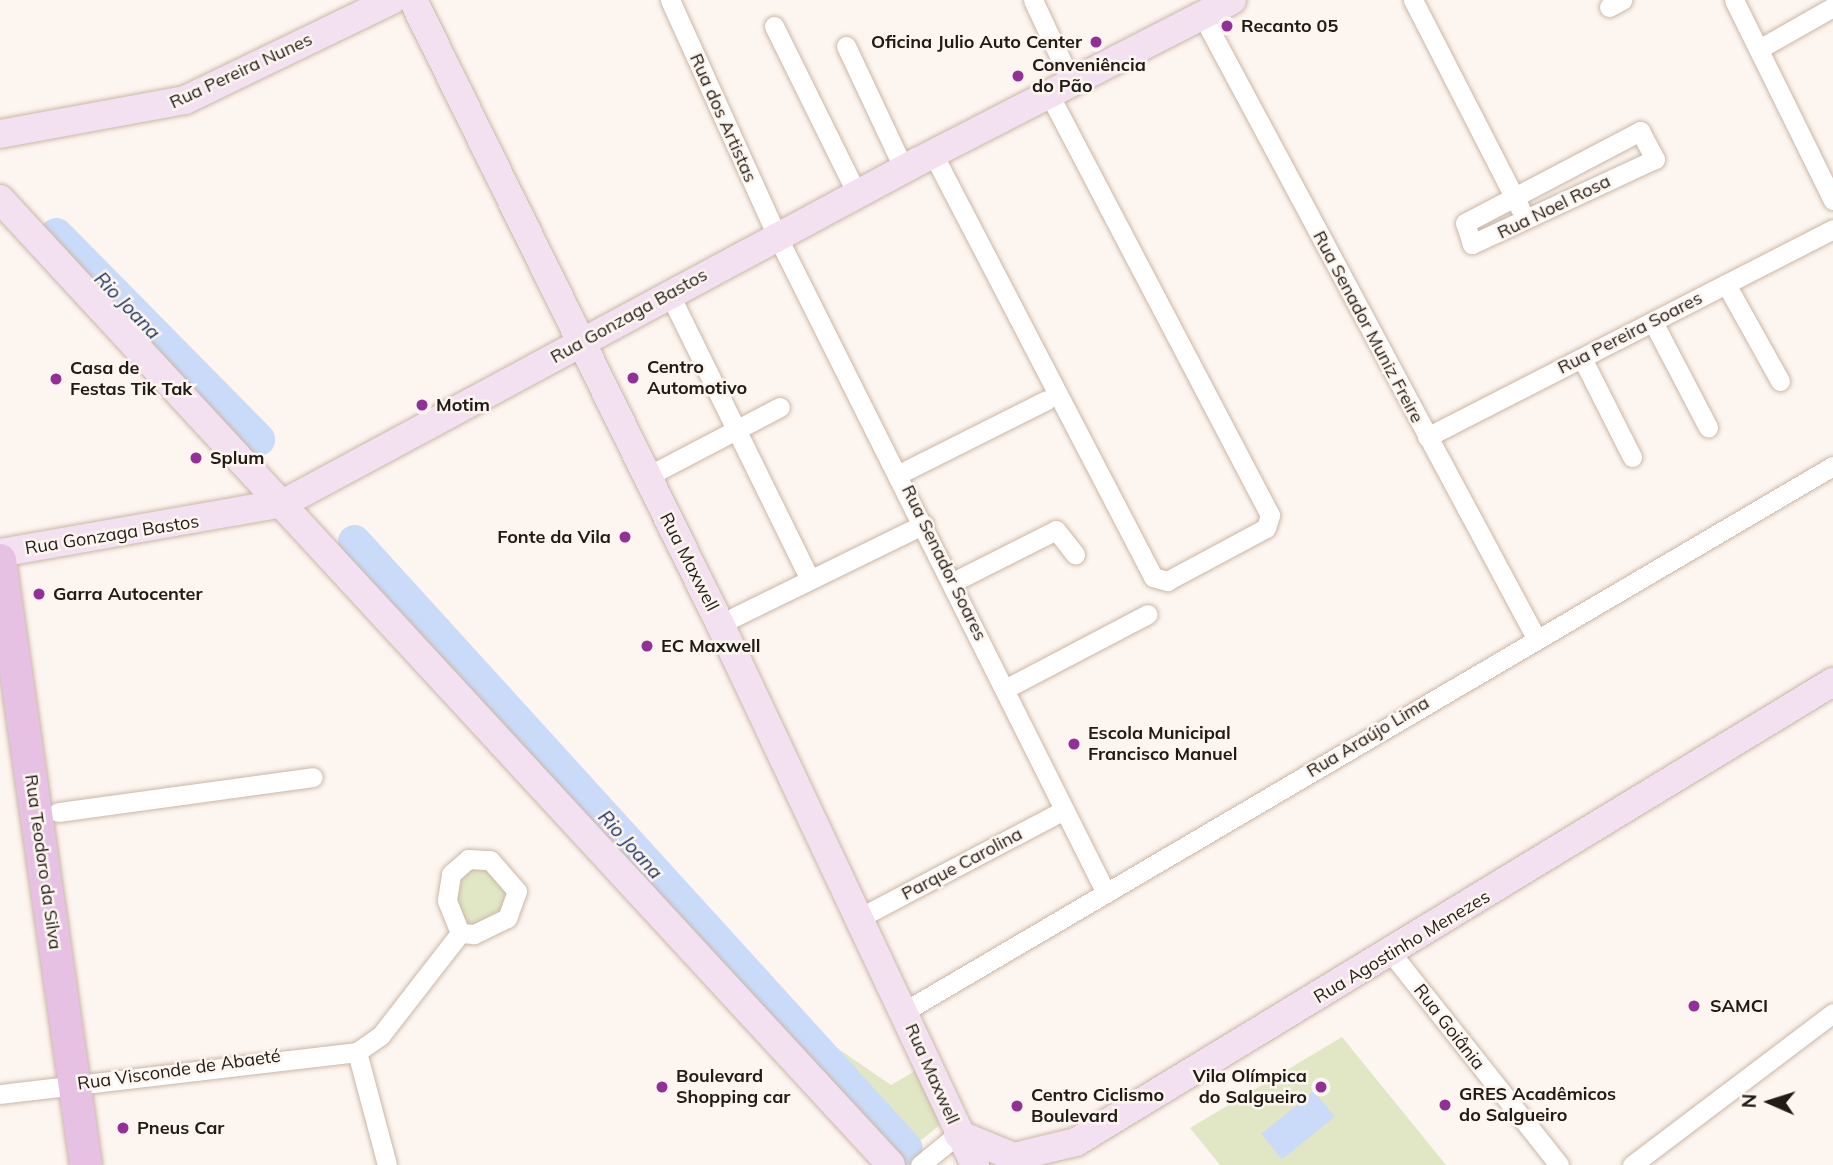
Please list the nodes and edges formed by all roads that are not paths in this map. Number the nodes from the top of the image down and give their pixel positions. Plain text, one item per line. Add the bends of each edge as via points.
1 (392, 0) edge
2 (413, 0) edge
3 (670, 0) edge
4 (1033, 0) edge
5 (1232, 0) edge
6 (1413, 0) edge
7 (1734, 0) edge
8 (1833, 7) edge
9 (1202, 15) junction
10 (774, 26) dead end
11 (846, 46) dead end
12 (1759, 50) junction
13 (1060, 87) junction
14 (0, 134) edge
15 (933, 154) junction
16 (904, 169) junction
17 (857, 194) junction
18 (1515, 199) junction
19 (0, 200) edge
20 (1833, 200) edge
21 (1528, 221) junction
22 (1833, 229) edge
23 (776, 236) junction
24 (1726, 284) junction
25 (669, 293) junction
26 (1653, 322) junction
27 (580, 342) junction
28 (1582, 358) junction
29 (1780, 381) dead end
30 (1047, 400) dead end
31 (780, 407) dead end
32 (1708, 427) dead end
33 (737, 430) junction
34 (1427, 438) junction
35 (1632, 457) dead end
36 (1833, 466) edge
37 (900, 474) junction
38 (646, 477) junction
39 (284, 503) junction
40 (924, 524) junction
41 (0, 553) edge
42 (1075, 554) dead end
43 (0, 560) edge
44 (810, 579) junction
45 (953, 582) junction
46 (1148, 614) dead end
47 (720, 624) junction
48 (1535, 638) junction
49 (1833, 682) edge
50 (1005, 689) junction
51 (313, 777) dead end
52 (1064, 810) junction
53 (58, 812) dead end
54 (1107, 893) junction
55 (859, 918) junction
56 (460, 933) dead end
57 (1392, 954) junction
58 (905, 1011) junction
59 (1833, 1013) edge
60 (357, 1052) junction
61 (74, 1084) junction
62 (0, 1094) edge
63 (958, 1134) junction
64 (86, 1165) edge
65 (387, 1165) edge
66 (891, 1165) edge
67 (920, 1165) edge
68 (975, 1165) edge
69 (1559, 1165) edge
70 (1632, 1165) edge

1 - 14 main road, Rua Pereira Nunes via 185,100
2 - 27 main road, Rua Maxwell
3 - 23 street, Rua dos Artistas
4 - 13 street
5 - 9 main road, Rua Gonzaga Bastos
6 - 18 street
7 - 12 street
8 - 12 street
9 - 13 main road, Rua Gonzaga Bastos
9 - 34 street, Rua Senador Muniz Freire
10 - 17 street
11 - 16 street
12 - 20 street
13 - 15 main road, Rua Gonzaga Bastos
13 - 15 street via 1270,515 1266,528 1167,581 1153,577
15 - 16 main road, Rua Gonzaga Bastos
16 - 17 main road, Rua Gonzaga Bastos
17 - 23 main road, Rua Gonzaga Bastos
18 - 21 street
18 - 21 street, Rua Noel Rosa via 1465,223 1472,244
18 - 21 street, Rua Noel Rosa via 1644,131 1655,159
19 - 39 main road
22 - 24 street, Rua Pereira Soares
23 - 25 main road, Rua Gonzaga Bastos
23 - 37 street, Rua Senador Soares
24 - 26 street, Rua Pereira Soares
24 - 29 street
25 - 27 main road, Rua Gonzaga Bastos
25 - 33 street
26 - 28 street, Rua Pereira Soares
26 - 32 street
27 - 38 main road, Rua Maxwell
27 - 39 main road, Rua Gonzaga Bastos
28 - 34 street, Rua Pereira Soares
28 - 35 street
30 - 37 street
31 - 33 street
33 - 38 street
33 - 44 street
34 - 48 street, Rua Senador Muniz Freire
36 - 48 street, Rua Araújo Lima
37 - 40 street, Rua Senador Soares
38 - 47 main road, Rua Maxwell
39 - 41 main road, Rua Gonzaga Bastos
39 - 66 main road
40 - 44 street
40 - 45 street, Rua Senador Soares
42 - 45 street via 1058,529
43 - 61 main road, Rua Teodoro da Silva
44 - 47 street
45 - 50 street, Rua Senador Soares
46 - 50 street
47 - 55 main road, Rua Maxwell
48 - 54 street, Rua Araújo Lima
49 - 57 main road, Rua Agostinho Menezes
50 - 52 street, Rua Senador Soares
51 - 53 street
52 - 54 street, Rua Senador Soares
52 - 55 street, Parque Carolina
54 - 58 street, Rua Araújo Lima
55 - 58 main road, Rua Maxwell
56 - 60 street via 382,1035
57 - 63 main road, Rua Agostinho Menezes via 1054,1152 1014,1157
57 - 69 street, Rua Goiânia
58 - 63 main road, Rua Maxwell
59 - 70 street
60 - 61 street, Rua Visconde de Abaeté
60 - 65 street
61 - 62 street, Rua Visconde de Abaeté
61 - 64 main road, Rua Teodoro da Silva
63 - 67 street
63 - 68 main road, Rua Maxwell

